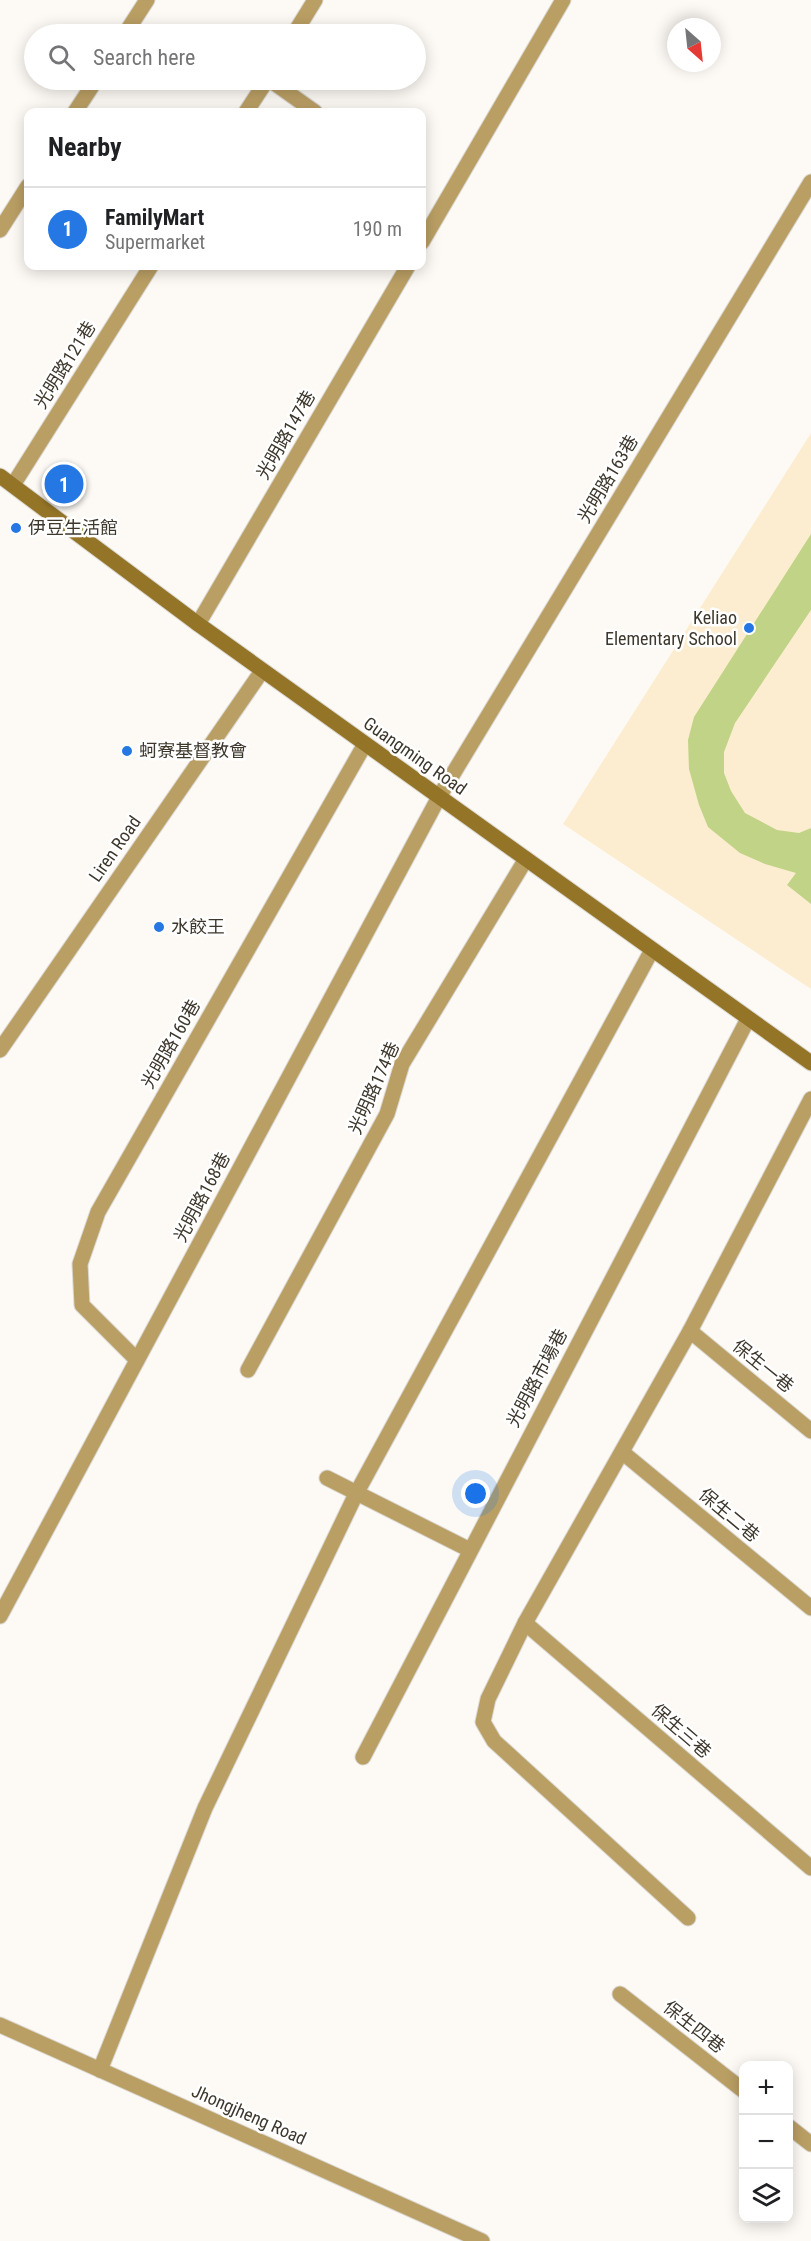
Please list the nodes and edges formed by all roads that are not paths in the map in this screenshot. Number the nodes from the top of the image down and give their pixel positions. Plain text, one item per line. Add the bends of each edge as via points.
1 (147, 0) edge
2 (315, 0) edge
3 (563, 0) edge
4 (131, 24) edge
5 (300, 24) edge
6 (89, 90) edge
7 (262, 90) edge
8 (283, 90) edge
9 (78, 108) edge
10 (249, 108) edge
11 (309, 108) edge
12 (811, 182) edge
13 (24, 192) edge
14 (0, 230) edge
15 (426, 232) edge
16 (148, 270) edge
17 (406, 270) edge
18 (0, 476) edge
19 (13, 485) junction
20 (198, 624) junction
21 (262, 671) junction
22 (365, 744) junction
23 (439, 797) junction
24 (526, 859) junction
25 (652, 950) junction
26 (748, 1019) junction
27 (0, 1050) edge
28 (811, 1062) edge
29 (811, 1099) edge
30 (690, 1331) junction
31 (137, 1360) junction
32 (248, 1370) dead end
33 (811, 1431) edge
34 (622, 1452) junction
35 (327, 1478) dead end
36 (356, 1494) junction
37 (470, 1550) junction
38 (811, 1608) edge
39 (0, 1616) edge
40 (525, 1623) junction
41 (363, 1757) dead end
42 (811, 1868) edge
43 (688, 1918) dead end
44 (620, 1994) dead end
45 (0, 2025) edge
46 (100, 2070) junction
47 (739, 2087) edge
48 (793, 2129) edge
49 (811, 2144) edge
50 (482, 2241) edge

1 - 4 street
2 - 5 street
3 - 15 street
6 - 9 street
7 - 10 street
8 - 11 street
12 - 23 street, 光明路163巷
13 - 14 street
16 - 19 street, 光明路121巷
17 - 20 street, 光明路147巷
18 - 19 street, Guangming Road
19 - 20 street, Guangming Road
20 - 21 street, Guangming Road
21 - 22 street, Guangming Road
21 - 27 street, Liren Road
22 - 23 street, Guangming Road
22 - 31 street, 光明路160巷 via 98,1212 80,1264 82,1305
23 - 24 street, Guangming Road
23 - 31 street, 光明路168巷
24 - 25 street, Guangming Road
24 - 32 street, 光明路174巷 via 402,1064 387,1114
25 - 26 street, Guangming Road
25 - 36 street
26 - 28 street, Guangming Road
26 - 37 street, 光明路市場巷
29 - 30 street
30 - 33 street, 保生一巷
30 - 34 street
31 - 39 street, 光明路168巷
34 - 38 street, 保生二巷
34 - 40 street
35 - 36 street
36 - 37 street
36 - 46 street via 205,1808
37 - 41 street, 光明路市場巷
40 - 42 street, 保生三巷
40 - 43 street via 488,1699 483,1722 494,1741
44 - 47 street, 保生四巷
45 - 46 street, Jhongjheng Road
46 - 50 street, Jhongjheng Road
48 - 49 street

